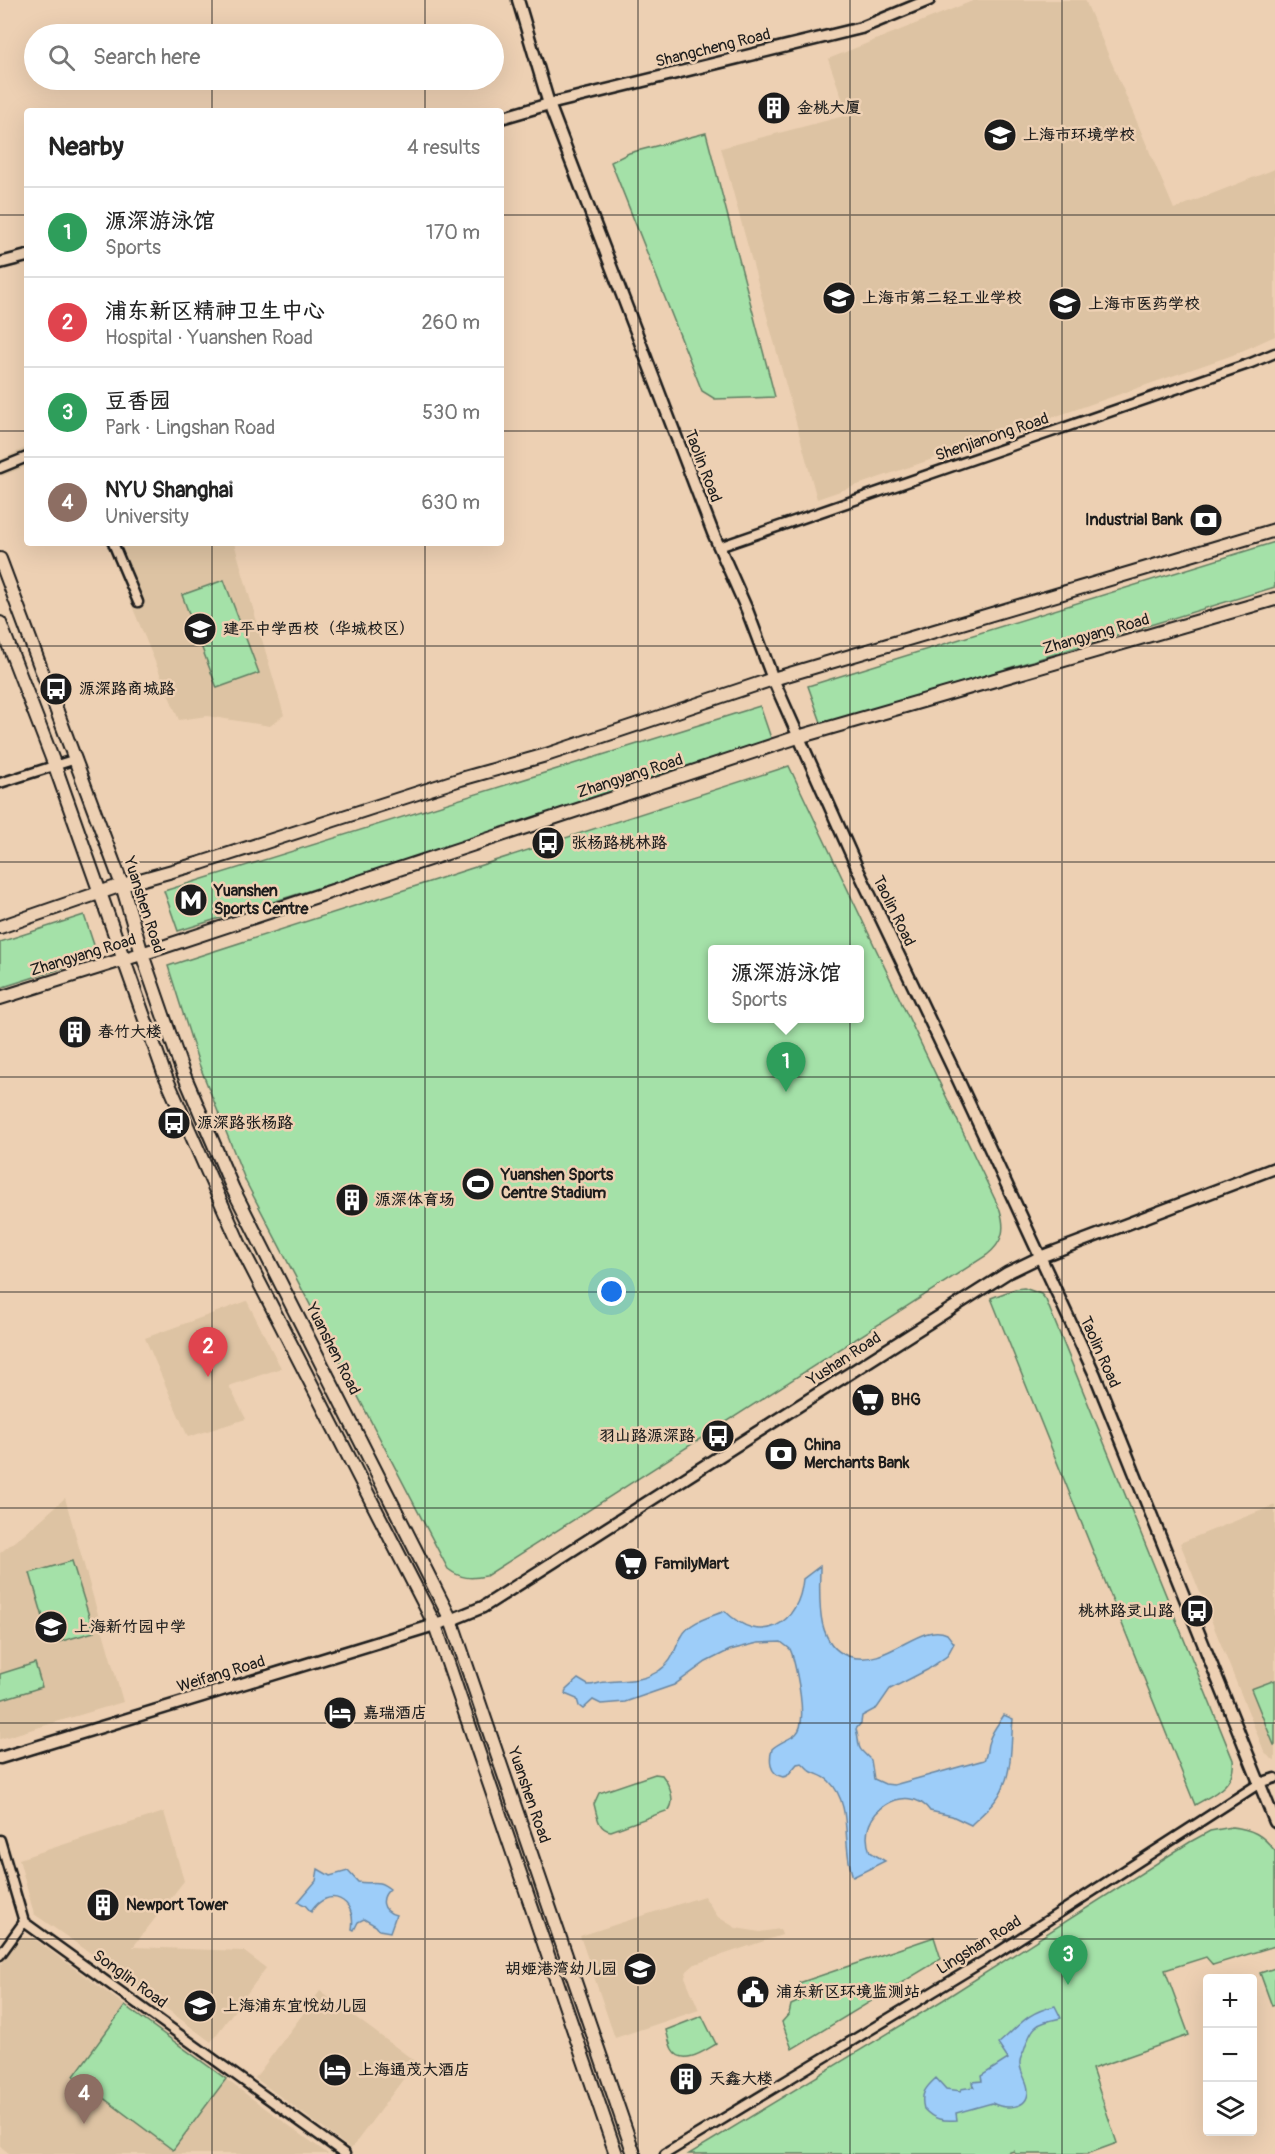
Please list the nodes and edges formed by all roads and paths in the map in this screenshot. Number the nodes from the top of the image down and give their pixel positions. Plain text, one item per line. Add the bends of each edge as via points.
1 (518, 0) edge
2 (929, 0) edge
3 (549, 104) junction
4 (504, 117) edge
5 (24, 257) edge
6 (0, 263) edge
7 (1275, 353) edge
8 (24, 458) edge
9 (0, 468) edge
10 (1275, 530) edge
11 (114, 546) edge
12 (719, 547) junction
13 (0, 559) edge
14 (1275, 599) edge
15 (138, 602) dead end
16 (0, 623) edge
17 (773, 679) junction
18 (798, 737) junction
19 (76, 759) junction
20 (55, 766) junction
21 (0, 783) edge
22 (122, 885) junction
23 (100, 892) junction
24 (0, 927) edge
25 (142, 954) junction
26 (124, 959) junction
27 (0, 998) edge
28 (1275, 1168) edge
29 (1040, 1257) junction
30 (452, 1620) junction
31 (435, 1625) junction
32 (0, 1758) edge
33 (1275, 1778) edge
34 (1260, 1783) junction
35 (1275, 1822) edge
36 (0, 1840) edge
37 (24, 1922) junction
38 (0, 1954) edge
39 (345, 2154) edge
40 (616, 2154) edge
41 (634, 2154) edge
42 (665, 2154) edge

1 - 3 street, Taolin Road
2 - 3 street, Shangcheng Road via 861,28
3 - 4 street, Shangcheng Road
3 - 12 street, Taolin Road
5 - 6 street
7 - 12 street, Shenjianong Road
8 - 9 street
10 - 17 main road
11 - 15 street
12 - 17 street, Taolin Road
13 - 19 main road, Yuanshen Road
14 - 18 main road, Zhangyang Road
16 - 20 main road, Yuanshen Road
17 - 18 street, Taolin Road
17 - 22 main road via 546,754
18 - 25 main road, Zhangyang Road
18 - 29 street, Taolin Road
19 - 20 street
19 - 22 main road, Yuanshen Road
20 - 21 street
20 - 23 main road, Yuanshen Road
22 - 23 main road
22 - 25 main road, Yuanshen Road
23 - 24 main road
23 - 26 main road, Yuanshen Road
25 - 26 main road, Zhangyang Road
25 - 30 main road, Yuanshen Road via 182,1070 233,1189
26 - 27 main road, Zhangyang Road
26 - 31 main road, Yuanshen Road via 164,1073 234,1232
28 - 29 street, Yushan Road
29 - 30 street, Yushan Road via 1007,1273 483,1607
29 - 34 street, Taolin Road via 1095,1375
30 - 31 street, Weifang Road
30 - 41 main road, Yuanshen Road
31 - 32 street, Weifang Road
31 - 40 main road, Yuanshen Road
33 - 34 street, Lingshan Road
34 - 35 street, Taolin Road
34 - 42 street, Lingshan Road via 997,1953
36 - 37 street
37 - 38 street
37 - 39 street, Songlin Road

